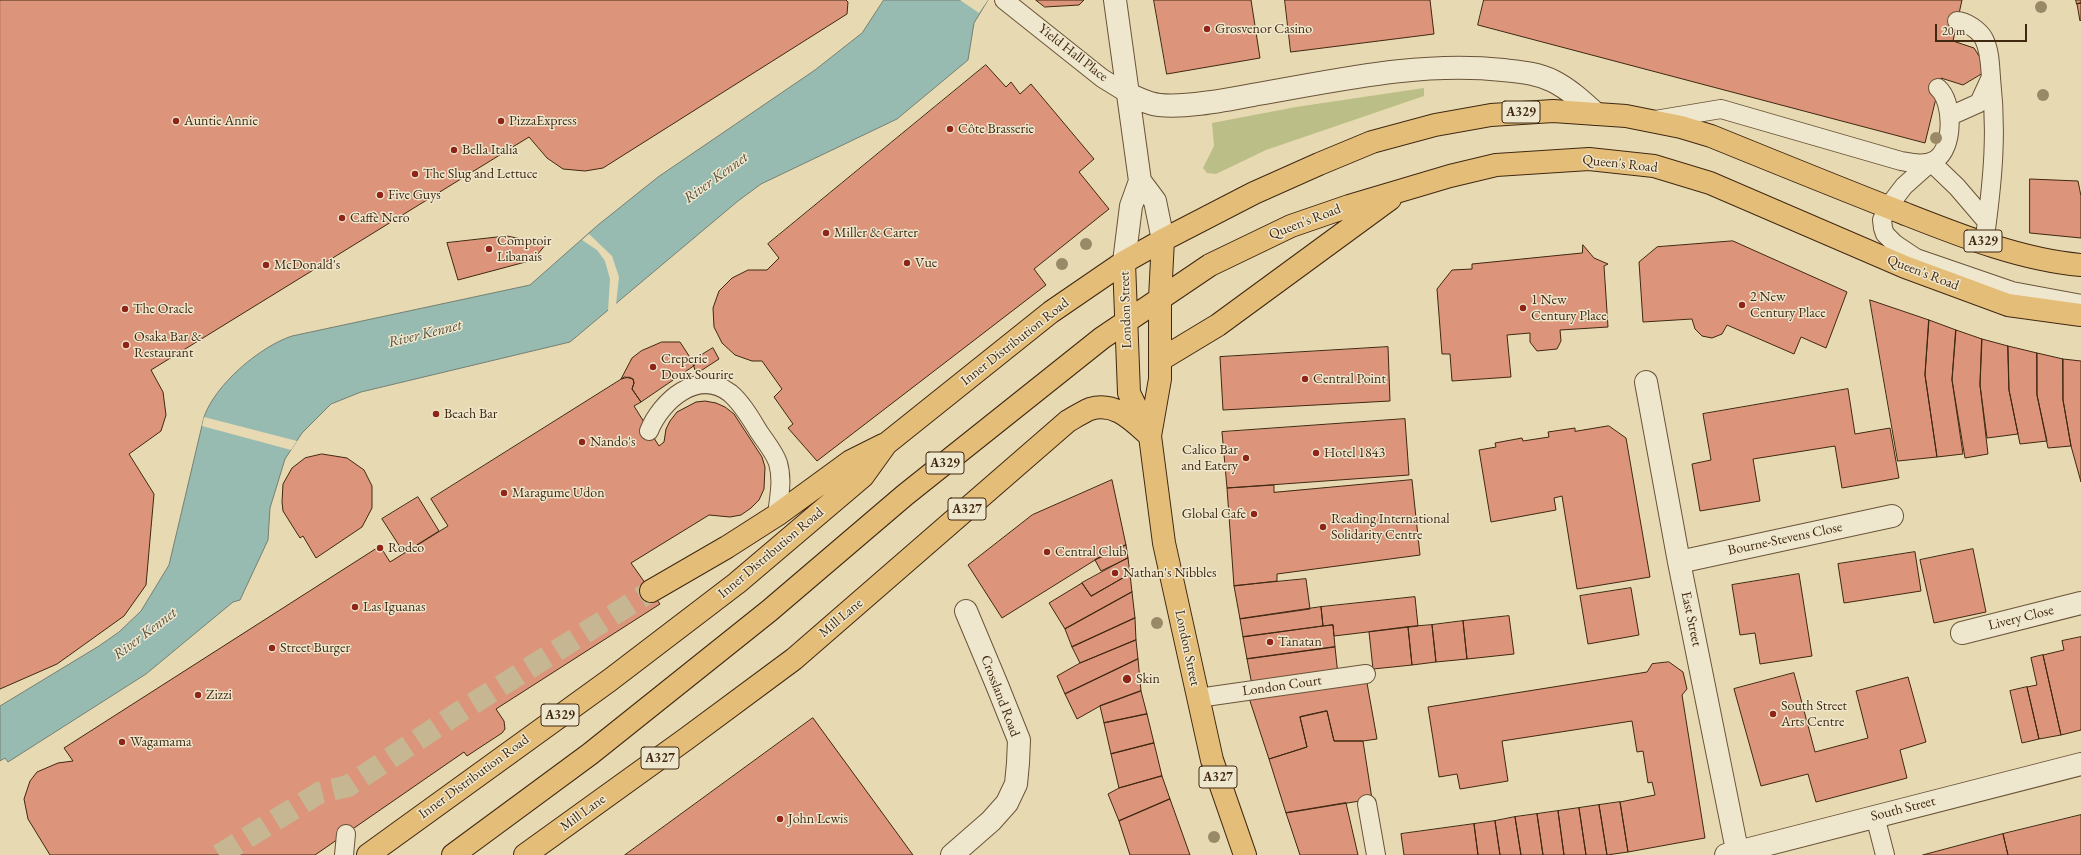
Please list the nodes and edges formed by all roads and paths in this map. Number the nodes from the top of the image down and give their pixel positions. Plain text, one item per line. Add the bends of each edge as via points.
1 (1004, 0) edge
2 (1115, 0) edge
3 (1957, 21) dead end
4 (1991, 77) junction
5 (1938, 88) dead end
6 (1128, 94) junction
7 (1596, 114) junction
8 (1950, 116) junction
9 (1653, 121) junction
10 (1931, 162) junction
11 (1140, 181) junction
12 (1404, 189) junction
13 (1888, 207) junction
14 (1985, 232) junction
15 (1163, 240) junction
16 (1124, 262) junction
17 (2081, 265) edge
18 (1160, 298) junction
19 (2081, 304) edge
20 (2081, 315) edge
21 (1126, 321) junction
22 (1160, 360) junction
23 (1646, 382) dead end
24 (649, 431) dead end
25 (1150, 436) junction
26 (886, 444) junction
27 (777, 514) junction
28 (1892, 516) dead end
29 (1679, 562) junction
30 (651, 591) tunnel mouth
31 (2081, 603) edge
32 (966, 611) dead end
33 (1962, 633) dead end
34 (1366, 674) dead end
35 (1198, 698) junction
36 (2081, 764) edge
37 (1367, 804) dead end
38 (1875, 816) junction
39 (346, 834) dead end
40 (374, 850) edge
41 (1734, 854) edge
42 (344, 855) edge
43 (453, 855) edge
44 (525, 855) edge
45 (952, 855) edge
46 (1245, 855) edge
47 (1376, 855) edge
48 (1885, 855) edge

1 - 6 lane, Yield Hall Place via 1102,78
2 - 6 street, London Street
3 - 4 lane via 1970,26 1984,38
4 - 8 lane via 1979,103
4 - 14 lane via 1995,112 1994,170
5 - 8 lane via 1945,98
6 - 7 street via 1151,104 1172,106 1391,72 1472,66 1531,73 1552,80 1570,91
6 - 11 street, London Street
7 - 9 main road, A329
7 - 15 main road, A329 via 1553,111 1491,115 1435,125 1372,142 1254,193
8 - 10 lane via 1945,149
9 - 10 lane via 1721,109 1901,161 1915,164
9 - 13 main road, A329 via 1711,136
10 - 13 lane via 1904,186
10 - 14 lane via 1957,187
11 - 15 street, London Street via 1156,201
11 - 16 street, London Street via 1131,206
12 - 18 main road, Queen's Road / A329 via 1291,226 1210,265
12 - 20 main road, Queen's Road / A329 via 1496,165 1589,159 1654,166 1718,186 1905,267 2008,305
12 - 22 main road, A329 via 1218,325
13 - 14 main road, A329
13 - 19 lane via 1882,220 1885,234 1916,258 2012,291
14 - 17 main road, A329 via 2015,253
15 - 16 main road, Inner Distribution Road / A329
15 - 18 main road, London Street / A327
16 - 21 main road, London Street / A327
16 - 26 main road, Inner Distribution Road / A329 via 1051,312
18 - 21 main road, A329
18 - 22 main road, London Street / A327
21 - 25 main road, London Street / A327 via 1129,393
21 - 43 main road, A329 via 905,495 769,611 590,754
22 - 25 main road, London Street / A327 via 1160,379
23 - 29 street, East Street
24 - 27 lane via 655,416 668,401 686,389 704,384 720,387 731,394 747,413 778,461 781,479
25 - 35 main road, London Street / A327 via 1164,543
25 - 44 main road, Mill Lane / A327 via 1124,413 1107,407 1090,409 1068,421 794,659
26 - 27 main road, A329 via 851,461
26 - 40 main road, Inner Distribution Road / A329 via 863,476 737,583 610,680
27 - 30 main road, A329 via 727,547
28 - 29 street, Bourne-Stevens Close
29 - 41 street, East Street
31 - 33 street, Livery Close
32 - 45 street, Crossland Road via 998,685 1018,740 1018,763 1016,784 1007,803 991,821
34 - 35 lane, London Court
35 - 46 main road, London Street / A327 via 1212,760
36 - 38 street, South Street
37 - 47 lane
38 - 41 street, South Street
38 - 48 lane
39 - 42 lane

